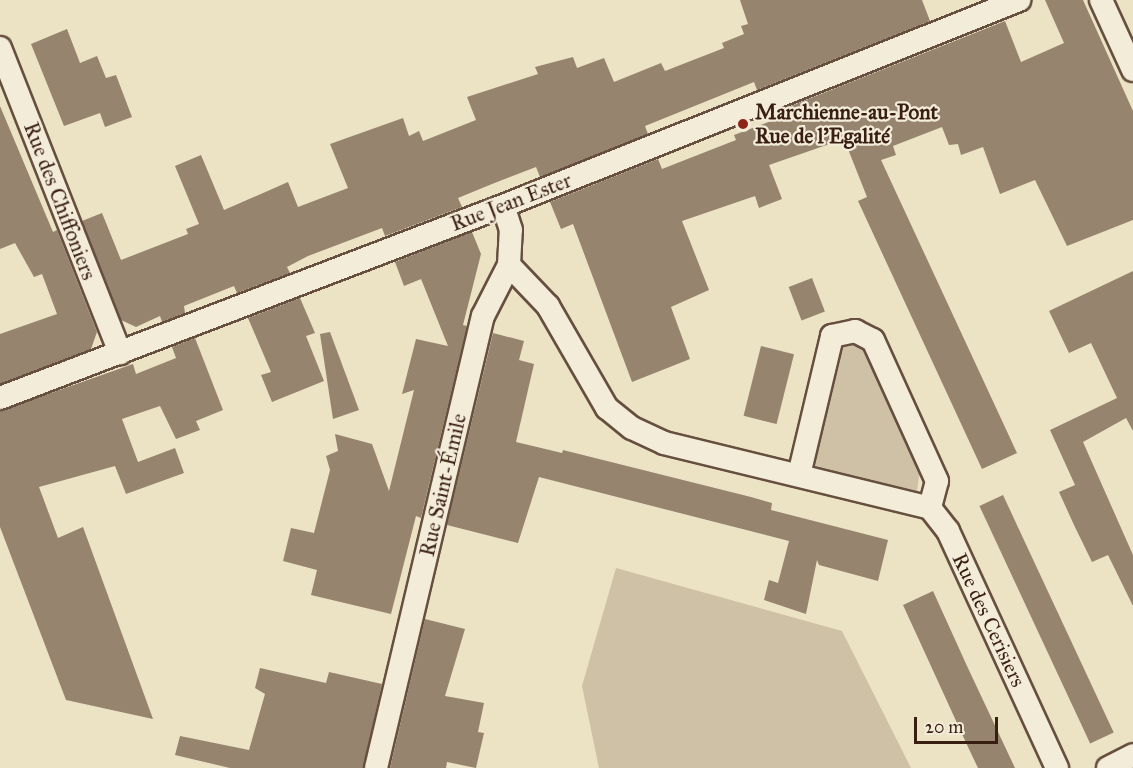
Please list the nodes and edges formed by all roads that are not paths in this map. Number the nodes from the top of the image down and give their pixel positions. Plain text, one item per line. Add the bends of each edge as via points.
1 (1019, 0) edge
2 (1101, 0) edge
3 (0, 48) edge
4 (1133, 70) edge
5 (503, 206) junction
6 (508, 265) junction
7 (120, 353) junction
8 (0, 398) edge
9 (799, 475) junction
10 (930, 508) junction
11 (1133, 755) edge
12 (376, 768) edge
13 (1057, 768) edge
14 (1108, 768) edge

1 - 5 street, Rue Jean Ester
2 - 4 street
3 - 7 street, Rue des Chiffoniers
5 - 6 street, Rue Saint-Émile via 511,230
5 - 7 street, Rue Jean Ester
6 - 9 street via 548,306 607,408 632,428 664,442
6 - 12 street, Rue Saint-Émile via 483,316
7 - 8 street, Rue Jean Ester
9 - 10 street
9 - 10 street via 832,336 855,331 873,340 937,481
10 - 13 street, Rue des Cerisiers via 948,531
11 - 14 street

